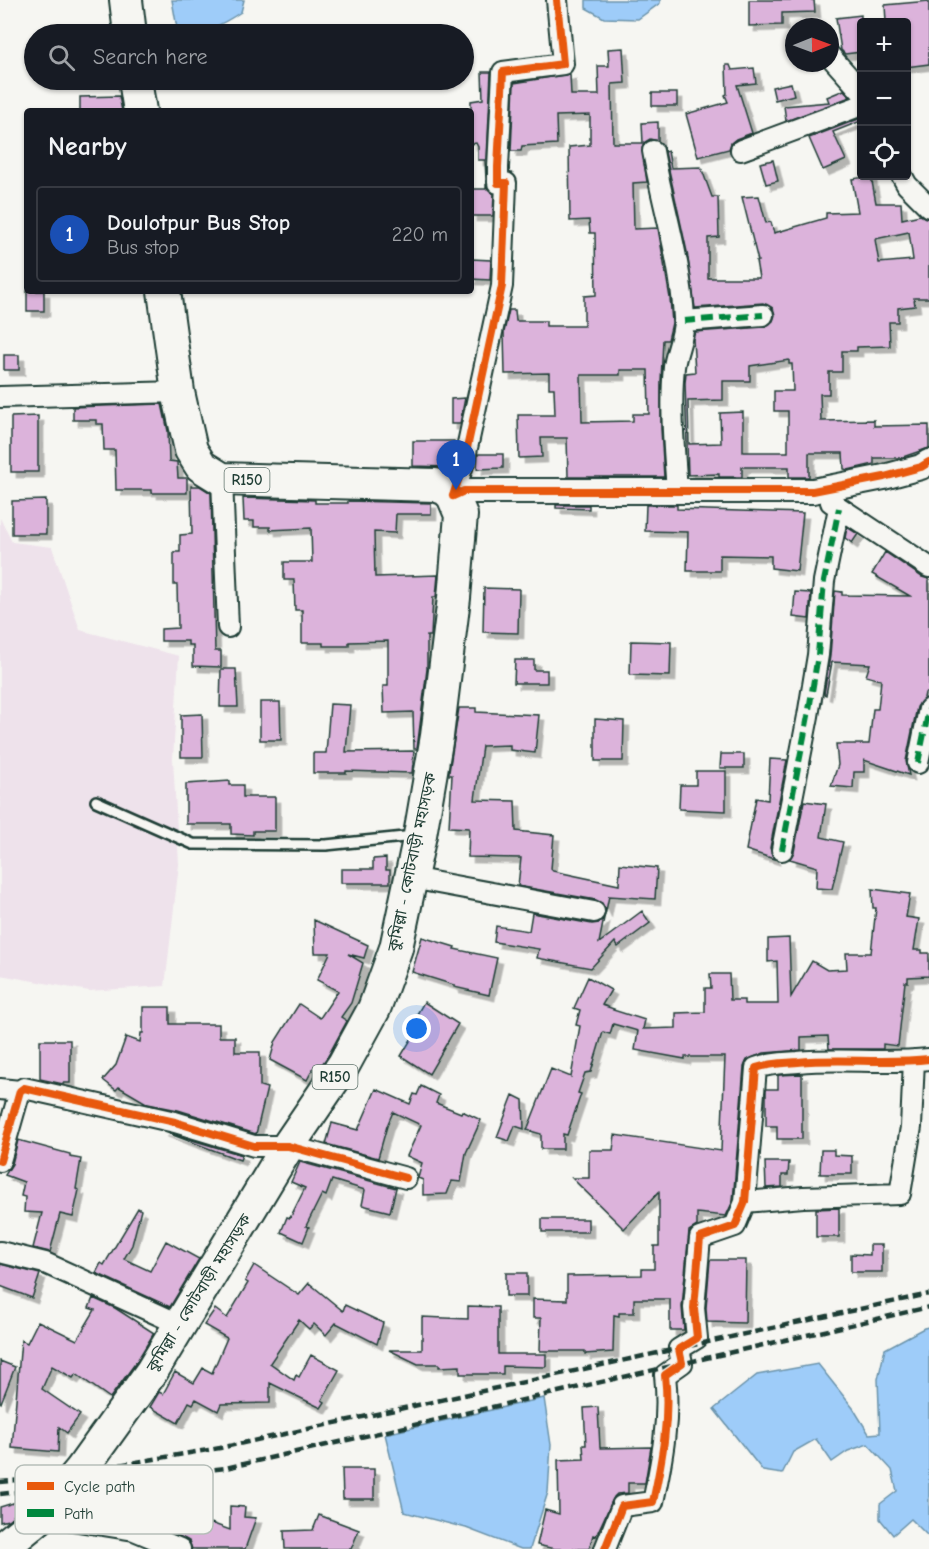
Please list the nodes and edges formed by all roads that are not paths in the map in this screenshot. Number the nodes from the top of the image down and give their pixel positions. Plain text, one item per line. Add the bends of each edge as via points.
1 (126, 0) edge
2 (557, 0) edge
3 (129, 24) edge
4 (839, 66) edge
5 (857, 87) edge
6 (137, 90) edge
7 (857, 106) edge
8 (140, 108) edge
9 (741, 150) dead end
10 (653, 151) dead end
11 (904, 180) edge
12 (929, 207) edge
13 (164, 294) edge
14 (763, 315) dead end
15 (684, 321) junction
16 (178, 393) junction
17 (0, 397) edge
18 (929, 462) edge
19 (222, 479) junction
20 (677, 490) junction
21 (813, 491) junction
22 (453, 496) junction
23 (839, 508) junction
24 (929, 567) edge
25 (228, 627) dead end
26 (929, 709) edge
27 (918, 763) dead end
28 (96, 801) dead end
29 (420, 835) junction
30 (782, 850) dead end
31 (411, 878) junction
32 (594, 912) dead end
33 (921, 1060) edge
34 (0, 1089) edge
35 (20, 1091) junction
36 (288, 1146) junction
37 (0, 1161) edge
38 (406, 1178) dead end
39 (745, 1202) junction
40 (0, 1252) edge
41 (181, 1325) junction
42 (84, 1465) edge
43 (19, 1534) edge
44 (144, 1534) edge
45 (1, 1549) edge
46 (180, 1549) edge
47 (605, 1549) edge

1 - 3 main road
2 - 22 street via 563,64 503,72 498,167 498,183 506,183 502,286
4 - 5 street
6 - 8 main road
7 - 9 street
10 - 15 street via 677,261
11 - 12 street
13 - 16 main road, R150
14 - 15 street
15 - 20 street via 673,388
16 - 17 street
16 - 19 main road, R150 via 191,450 201,466
18 - 21 street via 884,477
19 - 22 main road, R150 via 435,485
19 - 25 street
20 - 21 street
20 - 22 street via 464,491
21 - 23 street
22 - 29 main road, কুমিল্লা - কোটবাড়ী মহাসড়ক / R150 via 461,515 454,598
23 - 24 street
23 - 30 street via 824,581 808,716
26 - 27 street
28 - 29 lane via 193,843 326,844
29 - 31 main road, কুমিল্লা - কোটবাড়ী মহাসড়ক / R150
31 - 32 street
31 - 36 main road, কুমিল্লা - কোটবাড়ী মহাসড়ক / R150 via 396,948 374,1009 344,1065
33 - 39 street via 900,1194
33 - 39 street via 826,1059 756,1068
34 - 35 street
35 - 36 street via 39,1090 175,1122 254,1146
35 - 37 street
36 - 38 street
36 - 41 main road, কুমিল্লা - কোটবাড়ী মহাসড়ক / R150
39 - 47 street via 735,1226 700,1238 694,1308 698,1338 679,1349 682,1363 665,1375 663,1452 653,1502 622,1506
40 - 41 street via 45,1263
41 - 42 main road, কুমিল্লা - কোটবাড়ী মহাসড়ক / R150
43 - 45 main road, কুমিল্লা - কোটবাড়ী মহাসড়ক / R150
44 - 46 street

